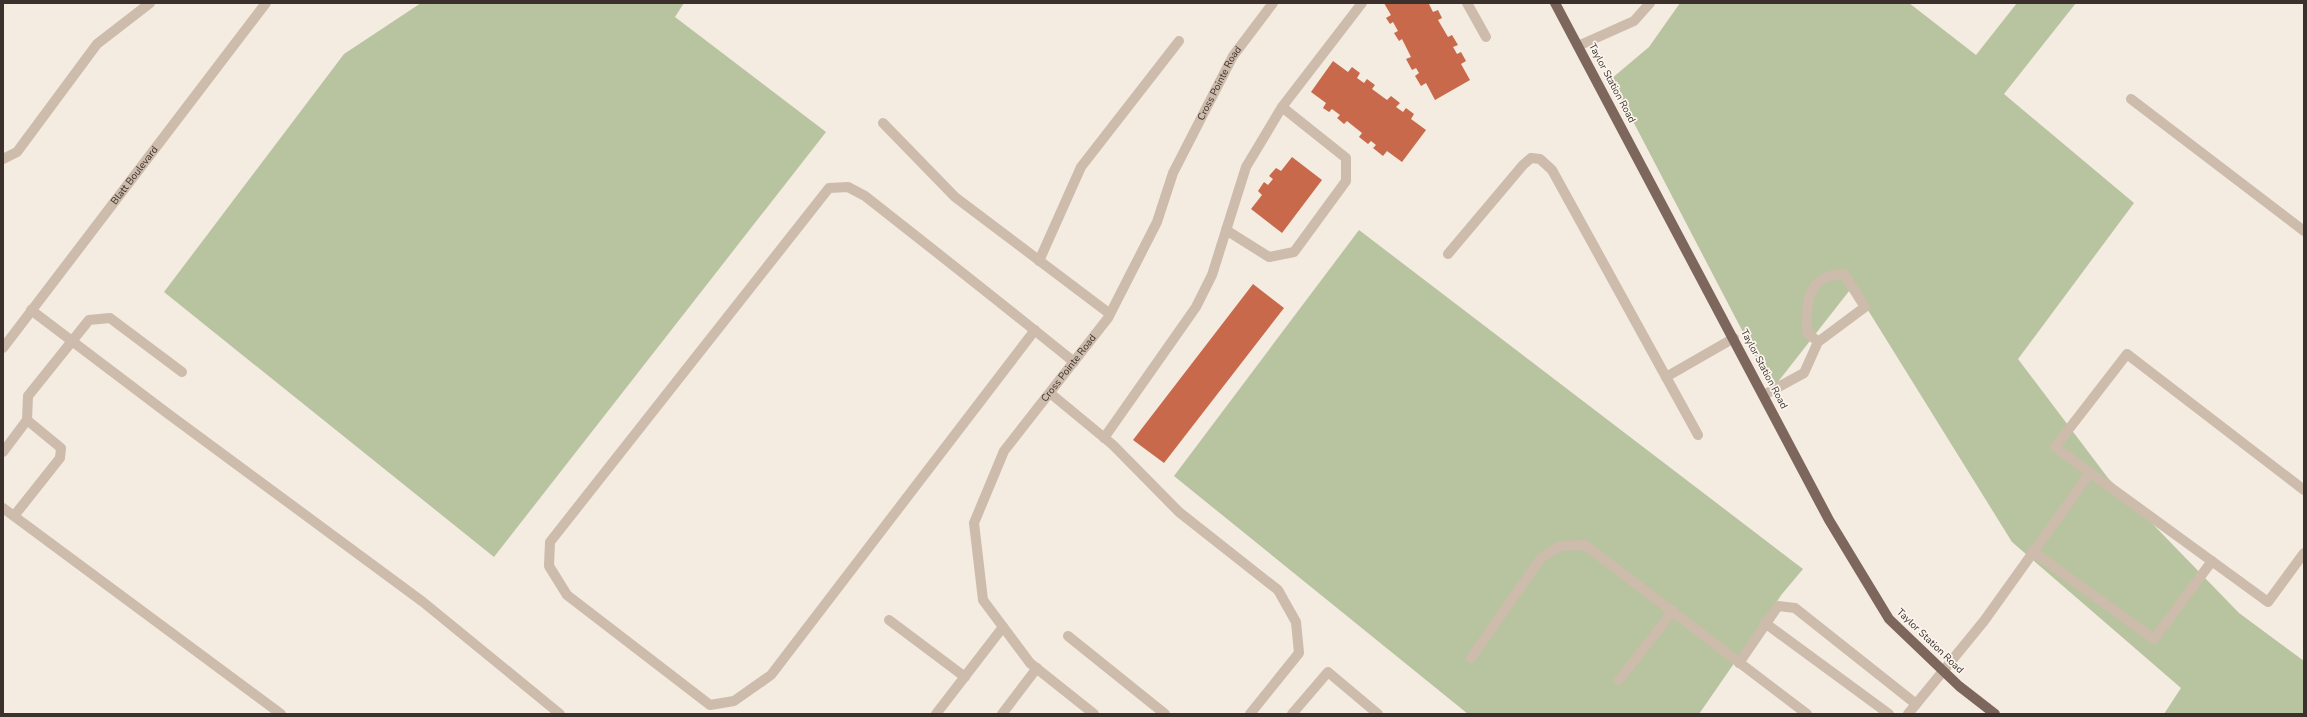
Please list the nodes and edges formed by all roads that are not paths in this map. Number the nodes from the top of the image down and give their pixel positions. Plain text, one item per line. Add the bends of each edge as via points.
1 (150, 3) edge
2 (266, 3) edge
3 (1273, 3) edge
4 (1362, 3) edge
5 (1467, 3) edge
6 (1555, 3) edge
7 (1650, 3) edge
8 (1486, 36) dead end
9 (1180, 41) dead end
10 (1578, 46) junction
11 (2131, 99) dead end
12 (1282, 107) junction
13 (883, 123) dead end
14 (3, 159) edge
15 (1226, 230) junction
16 (2304, 231) edge
17 (1448, 254) dead end
18 (1039, 261) junction
19 (31, 310) junction
20 (1110, 314) junction
21 (1035, 330) junction
22 (1734, 338) junction
23 (71, 340) junction
24 (1818, 342) junction
25 (3, 348) edge
26 (1074, 362) junction
27 (182, 372) dead end
28 (1666, 377) junction
29 (1050, 392) junction
30 (1764, 396) junction
31 (27, 420) junction
32 (1698, 435) dead end
33 (1104, 438) junction
34 (3, 452) edge
35 (2090, 473) junction
36 (2304, 490) edge
37 (3, 508) edge
38 (14, 516) junction
39 (2032, 551) junction
40 (2304, 553) edge
41 (2212, 561) junction
42 (1673, 611) junction
43 (889, 620) dead end
44 (1766, 623) junction
45 (1003, 627) junction
46 (1068, 636) dead end
47 (1471, 658) dead end
48 (1739, 662) junction
49 (1037, 668) junction
50 (1943, 671) junction
51 (964, 677) junction
52 (1619, 680) dead end
53 (1916, 704) junction
54 (1005, 713) edge
55 (281, 714) edge
56 (560, 714) edge
57 (936, 714) edge
58 (1094, 714) edge
59 (1165, 714) edge
60 (1250, 714) edge
61 (1292, 714) edge
62 (1378, 714) edge
63 (1807, 714) edge
64 (1889, 714) edge
65 (1908, 714) edge
66 (1995, 714) edge

1 - 14 street via 97,44 17,152
2 - 19 street, Blatt Boulevard
3 - 20 street, Cross Pointe Road via 1233,56 1173,173 1157,222
4 - 12 street
5 - 8 street
6 - 10 main road, Taylor Station Road
7 - 10 street via 1634,21
9 - 18 street via 1081,167
10 - 22 main road, Taylor Station Road
11 - 16 street
12 - 15 street via 1246,167
12 - 15 street via 1346,158 1346,181 1294,252 1269,257
13 - 18 street via 955,197
15 - 33 street via 1212,275 1196,307
17 - 28 street via 1523,165 1531,158 1540,159 1552,170
18 - 20 street
19 - 23 street
19 - 25 street, Blatt Boulevard
20 - 26 street, Cross Pointe Road
21 - 21 street via 865,196 848,187 829,188 550,542 549,566 567,595 710,705 734,701 771,675
21 - 26 street
22 - 28 street
22 - 30 main road, Taylor Station Road
23 - 27 street via 89,320 110,318
23 - 31 street via 28,396
23 - 56 street via 423,602
24 - 24 street via 1865,308 1844,274 1829,274 1819,281 1806,302 1807,332
24 - 30 street via 1804,373
26 - 29 street, Cross Pointe Road
28 - 32 street
29 - 33 street
29 - 45 street, Cross Pointe Road via 1004,451 974,523 984,600
30 - 50 main road, Taylor Station Road via 1829,520 1889,619
31 - 34 street
31 - 38 street via 61,448 60,458
33 - 60 street via 1179,512 1278,590 1296,622 1299,653
35 - 36 street via 2055,448 2127,354
35 - 39 street
35 - 41 street
37 - 38 street
38 - 55 street
39 - 41 street via 2154,639
39 - 50 street via 1984,620
40 - 41 street via 2268,602
42 - 47 street via 1585,545 1560,546 1541,558
42 - 48 street
42 - 52 street
43 - 51 street
44 - 48 street
44 - 53 street via 1778,606 1795,608
44 - 64 street
45 - 49 street, Cross Pointe Road via 1030,663
45 - 51 street
46 - 59 street
48 - 63 street
49 - 54 street
49 - 58 street, Cross Pointe Road
50 - 53 street
50 - 66 main road, Taylor Station Road
51 - 57 street
53 - 65 street
61 - 62 street via 1328,672

